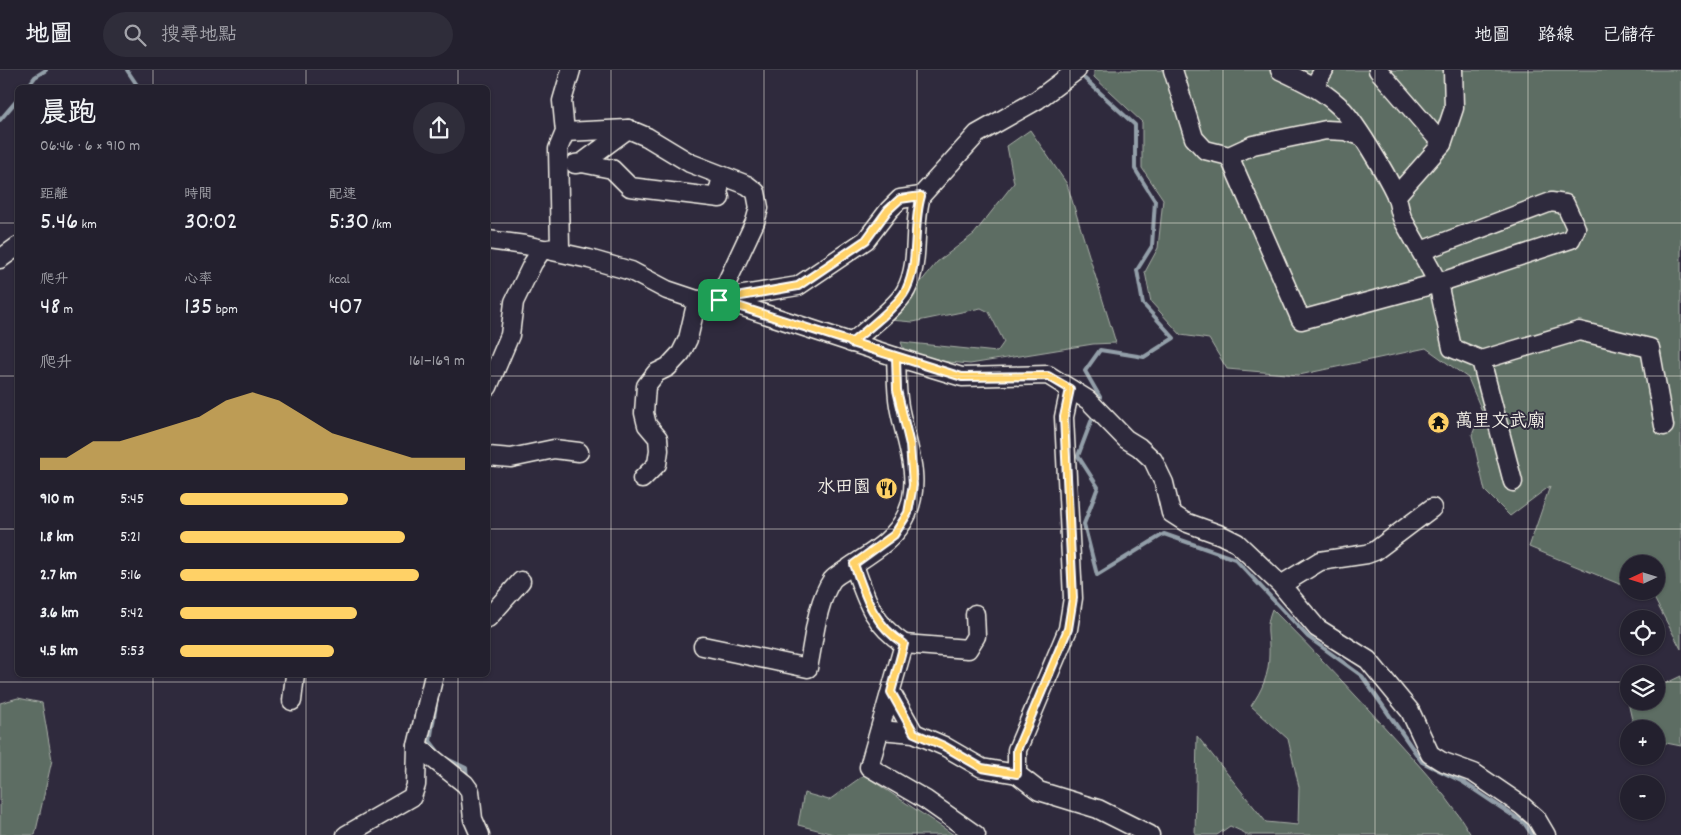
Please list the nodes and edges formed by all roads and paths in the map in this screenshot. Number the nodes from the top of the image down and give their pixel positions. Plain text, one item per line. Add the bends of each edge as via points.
1 (571, 70) edge
2 (1078, 70) edge
3 (1173, 70) edge
4 (1280, 70) edge
5 (1324, 70) edge
6 (1378, 70) edge
7 (1453, 70) edge
8 (1314, 86) junction
9 (628, 129) junction
10 (564, 132) junction
11 (1361, 136) junction
12 (1442, 144) junction
13 (1229, 156) junction
14 (582, 163) junction
15 (559, 166) junction
16 (722, 176) junction
17 (921, 196) junction
18 (1396, 196) junction
19 (490, 240) edge
20 (15, 248) edge
21 (542, 250) junction
22 (1421, 252) junction
23 (0, 260) edge
24 (1438, 283) junction
25 (696, 300) junction
26 (719, 300) junction
27 (851, 343) junction
28 (896, 357) junction
29 (1481, 360) junction
30 (490, 382) edge
31 (1070, 389) junction
32 (1664, 426) dead end
33 (579, 452) dead end
34 (490, 456) edge
35 (642, 479) dead end
36 (1513, 482) dead end
37 (1432, 508) dead end
38 (854, 564) junction
39 (521, 581) dead end
40 (1281, 585) junction
41 (975, 614) dead end
42 (490, 616) edge
43 (904, 644) junction
44 (702, 646) dead end
45 (295, 677) edge
46 (434, 677) edge
47 (891, 692) junction
48 (292, 701) dead end
49 (880, 730) junction
50 (914, 733) junction
51 (417, 746) junction
52 (1017, 774) junction
53 (346, 835) edge
54 (480, 835) edge
55 (976, 835) edge
56 (1150, 835) edge
57 (1546, 835) edge

1 - 10 street via 562,101
2 - 17 street via 1037,100 977,134
3 - 13 street via 1194,138 1205,150
4 - 8 street
5 - 8 street
6 - 12 street
7 - 12 street via 1454,108
8 - 11 street via 1340,106
9 - 10 street
9 - 14 street
9 - 16 street via 647,136 690,163
10 - 15 street via 558,149
11 - 13 street via 1326,130 1252,145
11 - 18 street
12 - 18 street
13 - 24 street via 1301,320
14 - 15 street
14 - 16 street via 612,169 630,187 702,197 720,198
15 - 21 street via 560,247
16 - 26 street via 747,185 756,192 759,208
17 - 26 street via 900,199 866,240 798,286
17 - 27 street via 917,208 912,273 906,292
18 - 22 street via 1398,209
19 - 21 street
20 - 23 street
21 - 25 street via 589,259 631,272
21 - 30 street via 532,263 514,302 510,336
22 - 24 street
22 - 24 street via 1551,202 1565,204 1576,228 1572,239
24 - 29 street via 1452,348
25 - 26 street
25 - 35 street via 688,339 681,353 656,373 646,386 644,413 647,425 658,438 659,450 657,464
26 - 27 street
27 - 28 street
28 - 31 street via 962,377 1048,376
28 - 38 street via 897,390 910,445 913,485 908,513 894,535
29 - 32 street via 1579,331 1650,348
29 - 36 street
31 - 40 street via 1088,400 1126,439 1153,460 1172,512 1185,522 1237,543
31 - 52 street via 1064,417 1073,598 1068,629 1017,750
33 - 34 street via 554,449 510,458
37 - 40 street via 1374,551 1320,561
38 - 43 street via 868,605 888,633
38 - 44 street via 833,579 822,603 808,668
39 - 42 street
40 - 57 street via 1317,628 1368,660 1410,711 1430,754 1474,773 1521,805 1536,818
41 - 43 street via 976,636 968,649
43 - 47 street
45 - 48 street
46 - 51 street
47 - 49 street
47 - 50 street
49 - 50 street
49 - 55 street via 868,767 926,800
50 - 52 street via 982,768
51 - 53 street via 416,785 412,797
51 - 54 street via 470,791
52 - 56 street via 1039,791 1098,809

